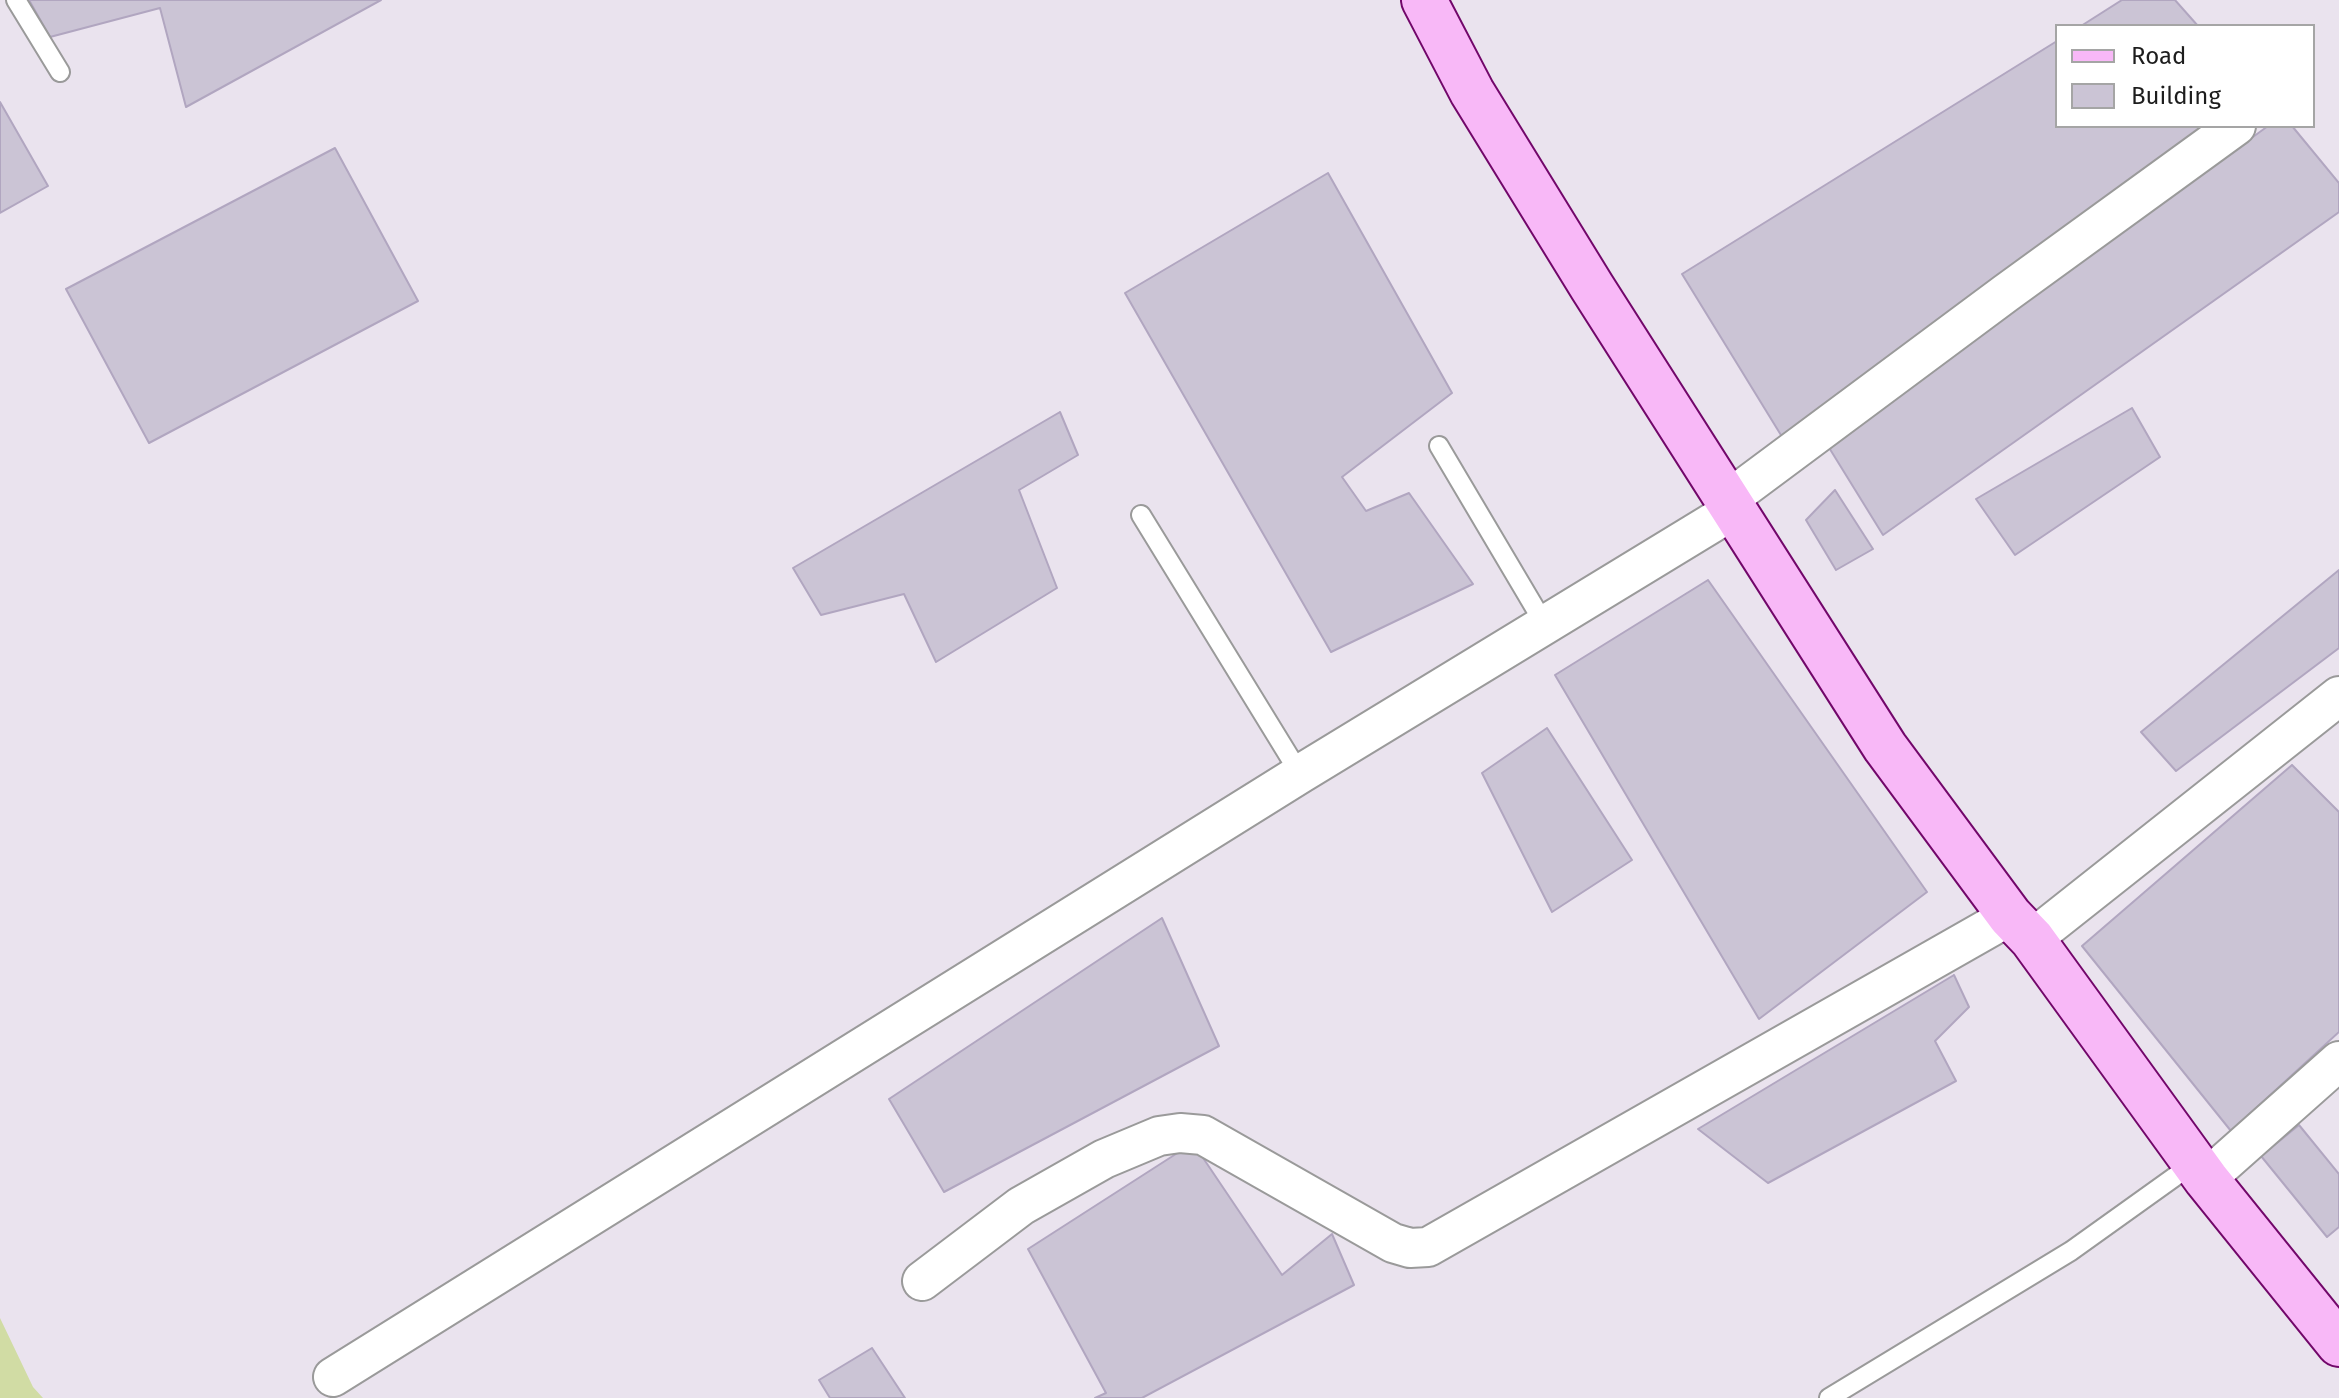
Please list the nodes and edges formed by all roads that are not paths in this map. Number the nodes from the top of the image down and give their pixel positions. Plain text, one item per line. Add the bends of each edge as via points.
1 (16, 0) edge
2 (1424, 0) edge
3 (60, 72) dead end
4 (2233, 128) edge
5 (1439, 446) dead end
6 (1732, 504) junction
7 (1141, 515) dead end
8 (1545, 625) junction
9 (2339, 696) edge
10 (1300, 774) junction
11 (2021, 928) junction
12 (2339, 1061) edge
13 (2200, 1171) junction
14 (922, 1281) dead end
15 (2335, 1330) edge
16 (333, 1377) dead end
17 (1829, 1398) edge

1 - 3 lane
2 - 6 main road via 1472,92
4 - 6 street via 2006,293
5 - 8 lane
6 - 8 street
6 - 11 main road via 1885,747
7 - 10 lane
8 - 10 street
9 - 11 street
10 - 16 street
11 - 13 main road
11 - 14 street via 1428,1247 1393,1243 1203,1135 1180,1133 1104,1159 1021,1206
12 - 13 street
13 - 15 main road
13 - 17 lane

